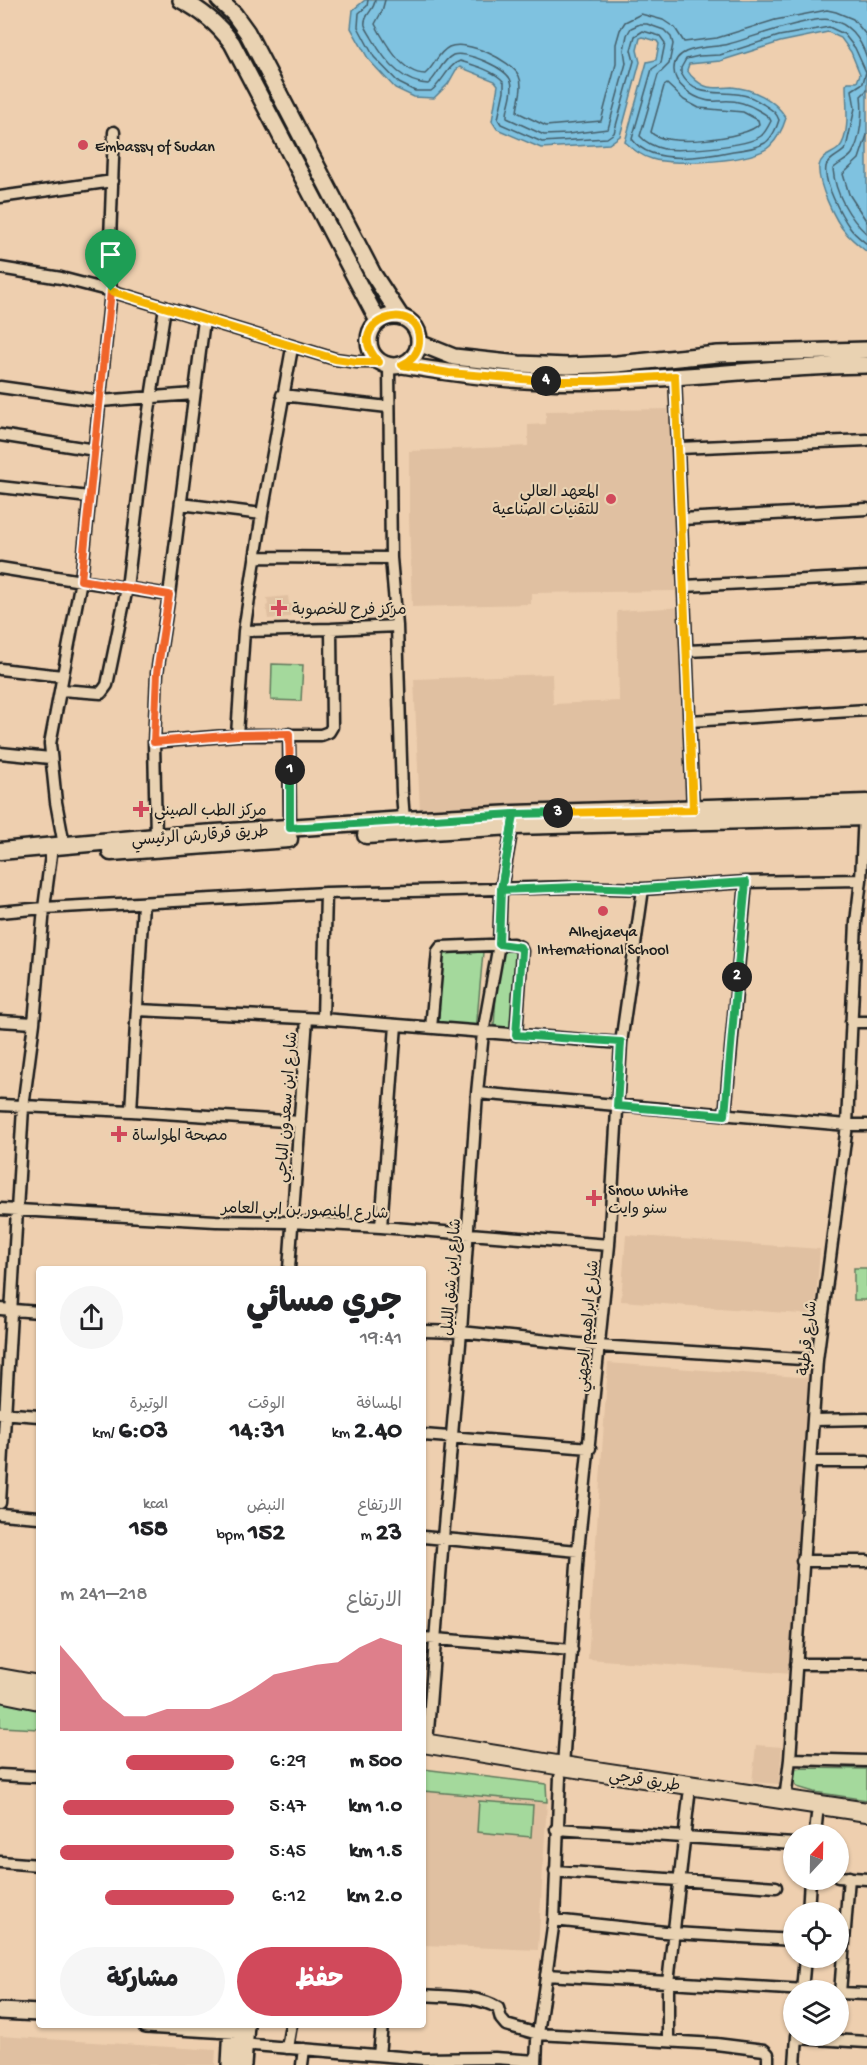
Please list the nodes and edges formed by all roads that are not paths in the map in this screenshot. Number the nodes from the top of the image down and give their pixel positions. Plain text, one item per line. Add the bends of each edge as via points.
1 (182, 0) edge
2 (219, 0) edge
3 (114, 132) dead end
4 (112, 181) junction
5 (0, 197) edge
6 (0, 268) edge
7 (111, 291) junction
8 (165, 307) junction
9 (401, 317) junction
10 (204, 320) junction
11 (378, 321) junction
12 (419, 343) junction
13 (292, 348) junction
14 (867, 350) edge
15 (390, 364) junction
16 (867, 365) edge
17 (675, 376) junction
18 (0, 387) edge
19 (194, 394) junction
20 (282, 395) junction
21 (151, 398) junction
22 (100, 401) junction
23 (388, 407) junction
24 (0, 435) edge
25 (867, 440) edge
26 (679, 448) junction
27 (95, 450) junction
28 (0, 487) edge
29 (89, 497) junction
30 (181, 504) junction
31 (867, 509) edge
32 (262, 514) junction
33 (682, 519) junction
34 (256, 557) junction
35 (391, 558) junction
36 (0, 568) edge
37 (867, 577) edge
38 (81, 580) junction
39 (684, 586) junction
40 (127, 588) junction
41 (169, 595) junction
42 (397, 626) junction
43 (331, 630) junction
44 (244, 631) junction
45 (867, 643) edge
46 (687, 651) junction
47 (0, 669) edge
48 (63, 676) junction
49 (61, 690) junction
50 (867, 710) edge
51 (690, 721) junction
52 (289, 734) junction
53 (237, 735) junction
54 (154, 742) junction
55 (0, 753) edge
56 (50, 758) junction
57 (693, 810) junction
58 (865, 810) edge
59 (404, 820) junction
60 (513, 820) junction
61 (290, 828) junction
62 (156, 837) junction
63 (56, 849) junction
64 (0, 851) edge
65 (0, 861) edge
66 (861, 880) junction
67 (746, 882) junction
68 (642, 889) junction
69 (501, 890) junction
70 (326, 893) junction
71 (143, 903) junction
72 (44, 908) junction
73 (0, 912) edge
74 (862, 922) edge
75 (499, 944) junction
76 (138, 1010) junction
77 (307, 1019) junction
78 (323, 1019) junction
79 (0, 1021) edge
80 (851, 1022) junction
81 (867, 1022) edge
82 (34, 1023) junction
83 (396, 1025) junction
84 (431, 1028) junction
85 (483, 1033) junction
86 (516, 1035) junction
87 (621, 1042) junction
88 (477, 1094) junction
89 (0, 1105) edge
90 (617, 1106) junction
91 (23, 1107) junction
92 (130, 1111) junction
93 (725, 1115) junction
94 (300, 1122) junction
95 (847, 1125) junction
96 (867, 1125) edge
97 (0, 1209) edge
98 (15, 1210) junction
99 (291, 1222) junction
100 (381, 1227) junction
101 (468, 1232) junction
102 (609, 1245) junction
103 (290, 1266) edge
104 (6, 1310) edge
105 (36, 1311) edge
106 (426, 1331) edge
107 (461, 1332) junction
108 (598, 1346) junction
109 (818, 1360) junction
110 (3, 1413) edge
111 (36, 1416) edge
112 (867, 1419) edge
113 (814, 1420) junction
114 (426, 1435) edge
115 (451, 1436) junction
116 (590, 1448) junction
117 (810, 1462) junction
118 (867, 1462) edge
119 (0, 1503) edge
120 (0, 1514) edge
121 (36, 1517) edge
122 (426, 1537) edge
123 (442, 1538) junction
124 (578, 1551) junction
125 (802, 1560) junction
126 (867, 1561) edge
127 (426, 1638) edge
128 (435, 1638) junction
129 (572, 1650) junction
130 (796, 1664) junction
131 (867, 1664) edge
132 (0, 1678) edge
133 (36, 1684) edge
134 (0, 1692) edge
135 (36, 1699) edge
136 (426, 1727) edge
137 (426, 1747) edge
138 (790, 1759) junction
139 (867, 1761) edge
140 (562, 1772) junction
141 (0, 1775) edge
142 (36, 1778) edge
143 (689, 1796) junction
144 (784, 1800) junction
145 (867, 1812) edge
146 (818, 1815) junction
147 (867, 1822) edge
148 (817, 1824) edge
149 (556, 1829) junction
150 (685, 1836) junction
151 (783, 1843) edge
152 (0, 1862) edge
153 (36, 1865) edge
154 (555, 1871) junction
155 (849, 1877) edge
156 (867, 1879) edge
157 (678, 1880) junction
158 (776, 1887) dead end
159 (843, 1890) edge
160 (554, 1920) junction
161 (674, 1933) junction
162 (783, 1939) edge
163 (546, 1975) junction
164 (840, 1980) edge
165 (668, 1983) junction
166 (783, 1989) edge
167 (849, 1993) edge
168 (867, 1994) edge
169 (426, 1995) edge
170 (0, 2011) edge
171 (36, 2013) edge
172 (180, 2028) edge
173 (290, 2028) edge
174 (382, 2028) edge
175 (238, 2033) edge
176 (538, 2034) junction
177 (668, 2041) junction
178 (849, 2041) edge
179 (867, 2042) edge
180 (796, 2046) edge
181 (287, 2048) junction
182 (304, 2049) junction
183 (379, 2055) junction
184 (424, 2062) edge
185 (535, 2064) edge
186 (230, 2065) edge
187 (243, 2065) edge
188 (302, 2065) edge
189 (768, 2065) edge
190 (795, 2065) edge

1 - 11 street via 205,13 232,43
2 - 9 street via 247,32 373,274
3 - 4 street
4 - 5 street
4 - 7 street
6 - 7 street
7 - 8 street
7 - 22 street
8 - 10 street
8 - 21 street
9 - 11 street
9 - 12 street via 412,324
10 - 13 street
10 - 19 street
11 - 15 street via 368,338 372,355
12 - 14 street via 454,357 568,366 718,354
12 - 15 street via 416,354
13 - 15 street via 346,361
13 - 20 street
15 - 17 street via 547,381
15 - 23 street
16 - 17 street
17 - 26 street
18 - 22 street
19 - 21 street
19 - 30 street
20 - 23 street
20 - 32 street
21 - 22 street
21 - 40 street
22 - 27 street
23 - 35 street
24 - 27 street
25 - 26 street
26 - 33 street
27 - 29 street
28 - 29 street
29 - 38 street
30 - 32 street
30 - 41 street
31 - 33 street
32 - 34 street
33 - 39 street
34 - 35 street
34 - 44 street
35 - 42 street
36 - 38 street
37 - 39 street
38 - 40 street
38 - 48 street
39 - 46 street
40 - 41 street
40 - 49 street via 105,689 98,694
41 - 54 street via 157,673
42 - 43 street
42 - 59 street
43 - 44 street
43 - 52 street via 331,730 321,735
44 - 53 street
45 - 46 street
46 - 51 street
47 - 48 street
48 - 49 street
49 - 56 street
50 - 51 street
51 - 57 street
52 - 53 street
52 - 61 street
53 - 54 street
54 - 62 street
55 - 56 street
56 - 63 street via 56,802
57 - 58 main road, طريق قرقارش الرئيسي
57 - 60 main road, طريق قرقارش الرئيسي
58 - 60 main road, طريق قرقارش الرئيسي
58 - 66 street, شارع قرطبة
59 - 60 main road, طريق قرقارش الرئيسي
59 - 61 main road, طريق قرقارش الرئيسي
60 - 63 main road, طريق قرقارش الرئيسي
60 - 69 street, شارع ابن شق الليل
61 - 62 main road, طريق قرقارش الرئيسي
62 - 63 main road, طريق قرقارش الرئيسي
63 - 64 main road, طريق قرقارش الرئيسي
63 - 65 main road, طريق قرقارش الرئيسي
63 - 72 street
66 - 67 street
66 - 74 street, شارع قرطبة
67 - 68 street
67 - 93 street
68 - 69 street
68 - 87 street, شارع ابراهيم الجهني
69 - 70 street
69 - 75 street, شارع ابن شق الليل
70 - 71 street
70 - 78 street
71 - 72 street
71 - 76 street
72 - 73 street
72 - 82 street
74 - 80 street, شارع قرطبة
75 - 84 street via 439,948
75 - 85 street, شارع ابن شق الليل
75 - 86 street via 513,944 522,951
76 - 77 street
76 - 92 street
77 - 78 street
77 - 94 street, شارع ابن سعدون الباجي
78 - 83 street
79 - 82 street
80 - 81 street
80 - 95 street, شارع قرطبة
82 - 91 street
83 - 84 street
83 - 100 street
84 - 85 street
85 - 86 street
85 - 88 street, شارع ابن شق الليل
86 - 87 street
87 - 90 street, شارع ابراهيم الجهني
88 - 90 street
88 - 101 street, شارع ابن شق الليل
89 - 91 street
90 - 93 street
90 - 102 street, شارع ابراهيم الجهني
91 - 92 street
91 - 98 street
92 - 94 street
93 - 95 street
94 - 99 street, شارع ابن سعدون الباجي
95 - 96 street
95 - 109 street, شارع قرطبة
97 - 98 street, شارع المنصور بن ابي العامر
98 - 99 street, شارع المنصور بن ابي العامر
98 - 104 street
99 - 100 street, شارع المنصور بن ابي العامر
99 - 103 street, شارع ابن سعدون الباجي
100 - 101 street, شارع المنصور بن ابي العامر
101 - 102 street, شارع المنصور بن ابي العامر
101 - 107 street, شارع ابن شق الليل
102 - 108 street, شارع ابراهيم الجهني
104 - 105 street
104 - 110 street
106 - 107 street
107 - 108 street
107 - 115 street, شارع ابن شق الليل
108 - 109 street
108 - 116 street, شارع ابراهيم الجهني
109 - 113 street, شارع قرطبة
110 - 111 street
110 - 119 street
112 - 113 street
113 - 117 street, شارع قرطبة
114 - 115 street
115 - 116 street
115 - 123 street, شارع ابن شق الليل
116 - 124 street, شارع ابراهيم الجهني
117 - 118 street
117 - 125 street, شارع قرطبة
120 - 121 street
122 - 123 street
123 - 124 street
123 - 128 street, شارع ابن شق الليل
124 - 129 street, شارع ابراهيم الجهني
125 - 126 street
125 - 130 street, شارع قرطبة
127 - 128 street
128 - 129 street
128 - 136 street, شارع ابن شق الليل
129 - 140 street, شارع ابراهيم الجهني
130 - 131 street
130 - 138 street, شارع قرطبة
132 - 133 highway
134 - 135 highway
137 - 140 highway, طريق قرجي
138 - 139 street
138 - 144 street, شارع قرطبة
140 - 143 highway, طريق قرجي
140 - 144 highway, طريق قرجي
140 - 149 street, شارع ابراهيم الجهني
141 - 142 street
143 - 146 highway, طريق قرجي
143 - 150 street
144 - 145 highway, طريق قرجي
146 - 147 highway, طريق قرجي
146 - 148 street
149 - 150 street
149 - 154 street, شارع ابراهيم الجهني
150 - 151 street
150 - 157 street
152 - 153 street
154 - 157 street
154 - 160 street, شارع ابراهيم الجهني
155 - 156 street
157 - 158 street
157 - 161 street
159 - 164 street
160 - 161 street
160 - 163 street, شارع ابراهيم الجهني
161 - 162 street
161 - 165 street
163 - 165 street
163 - 176 street, شارع ابراهيم الجهني
165 - 166 street
165 - 177 street
167 - 168 street
169 - 176 street via 491,2003 506,2025
170 - 171 street
172 - 175 street
173 - 181 street
174 - 183 street
175 - 181 street
175 - 186 street
175 - 187 street
176 - 177 street
176 - 185 street, شارع ابراهيم الجهني
177 - 189 street via 764,2050
178 - 179 street
180 - 190 street
181 - 182 street
182 - 183 street
182 - 188 street
183 - 184 street
184 - 185 street via 495,2058

